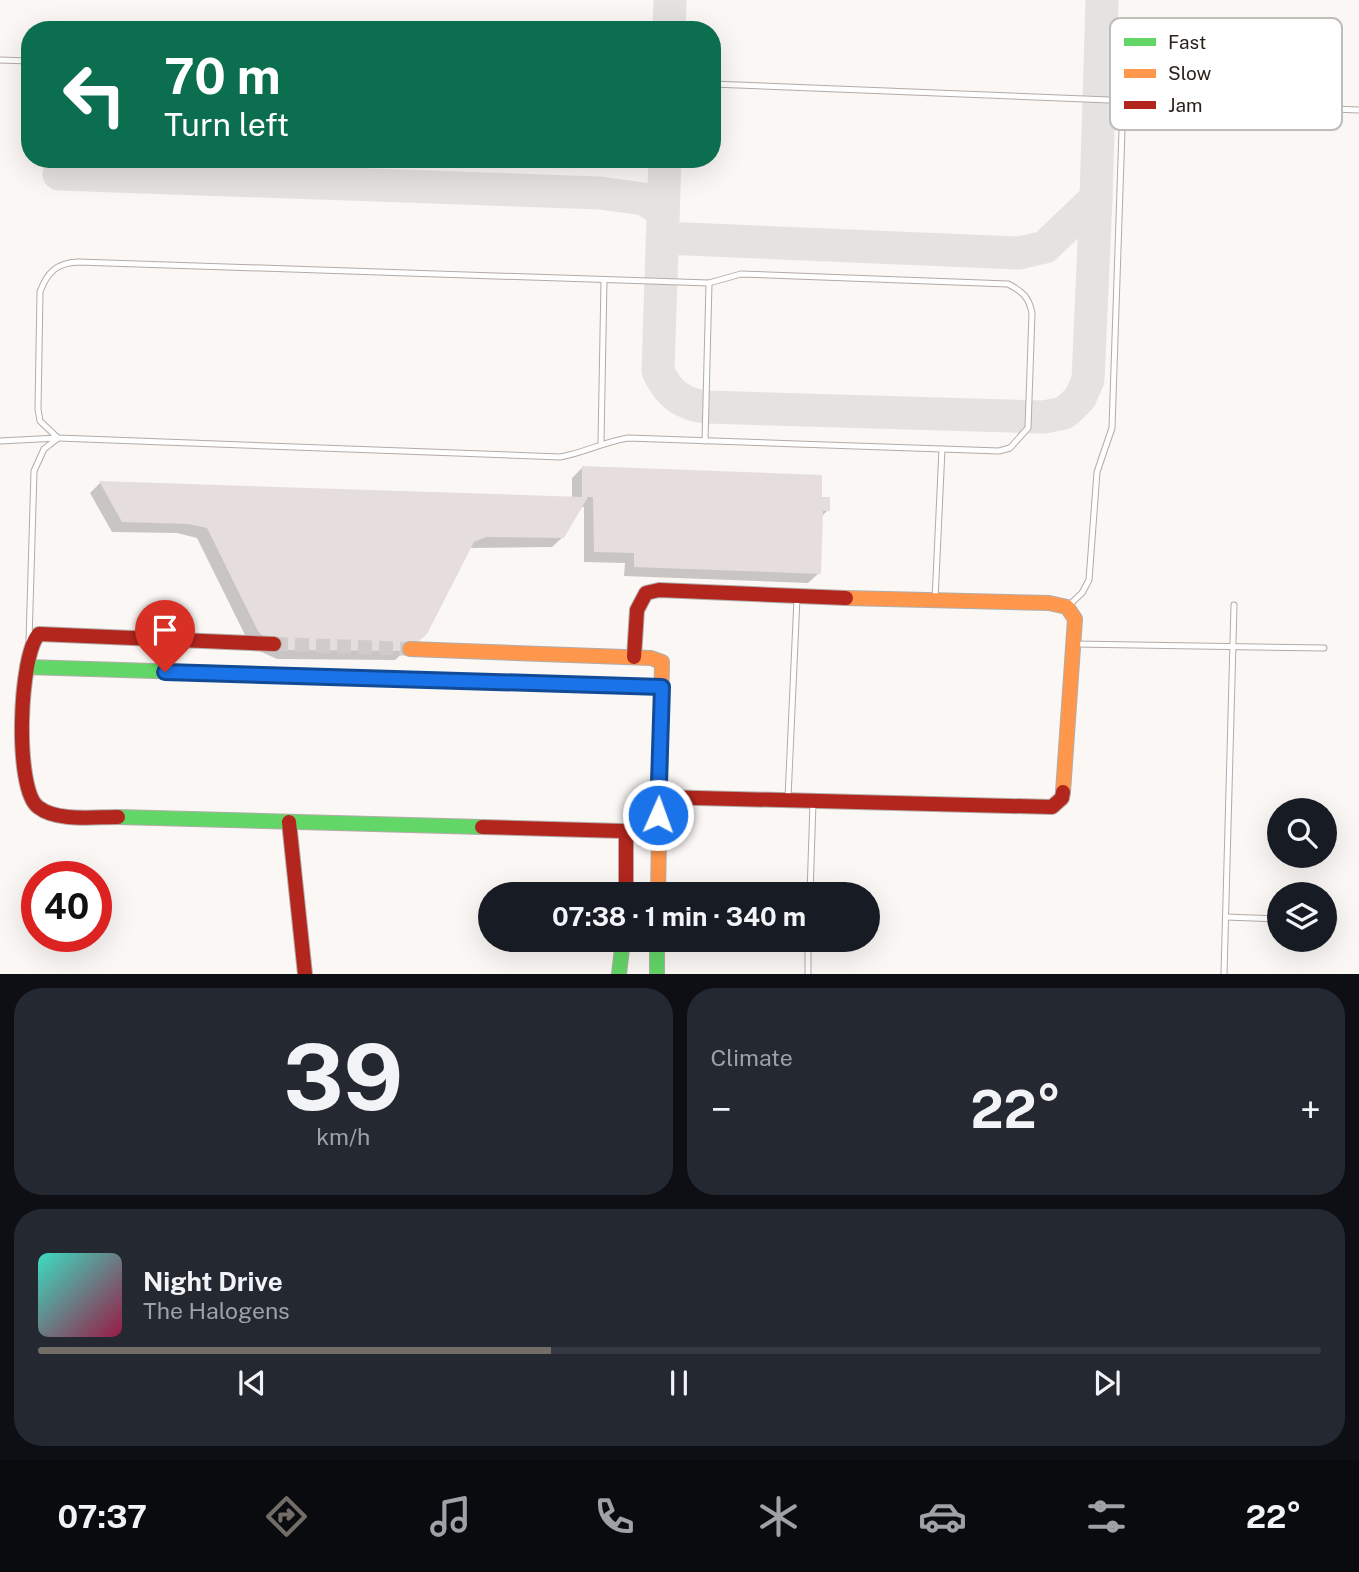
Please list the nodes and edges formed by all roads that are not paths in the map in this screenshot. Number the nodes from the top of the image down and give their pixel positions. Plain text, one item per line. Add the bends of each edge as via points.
1 (0, 60) edge
2 (21, 61) edge
3 (721, 84) edge
4 (1110, 99) edge
5 (1122, 130) edge
6 (604, 280) junction
7 (709, 283) junction
8 (58, 438) junction
9 (0, 441) edge
10 (705, 441) junction
11 (601, 442) junction
12 (942, 449) junction
13 (797, 597) junction
14 (935, 601) junction
15 (1234, 606) dead end
16 (1067, 607) junction
17 (274, 644) tunnel mouth
18 (1074, 644) junction
19 (1233, 648) junction
20 (1324, 648) dead end
21 (410, 649) tunnel mouth
22 (29, 652) junction
23 (634, 657) junction
24 (27, 667) junction
25 (662, 687) junction
26 (659, 797) junction
27 (788, 801) junction
28 (813, 802) junction
29 (289, 822) junction
30 (626, 832) junction
31 (657, 832) junction
32 (626, 882) edge
33 (658, 882) edge
34 (810, 882) edge
35 (1226, 917) junction
36 (1267, 919) edge
37 (621, 952) edge
38 (657, 952) edge
39 (808, 952) edge
40 (305, 974) edge
41 (619, 974) edge
42 (657, 974) edge
43 (808, 974) edge
44 (1224, 974) edge

1 - 2 lane
3 - 4 lane
5 - 16 lane via 1112,428 1097,472 1089,580
6 - 7 lane
6 - 8 lane via 66,263 45,277 40,292 38,409 40,421
6 - 11 lane
7 - 10 lane
7 - 12 lane via 754,274 997,282 1023,292 1032,313 1028,428 1010,448 999,451
8 - 9 lane
8 - 11 lane via 561,457 579,454
8 - 22 lane via 44,449 34,471
10 - 11 lane
10 - 12 lane
12 - 14 lane
13 - 14 street
13 - 23 street via 651,591 638,604
13 - 27 lane
14 - 16 street
15 - 19 lane
16 - 18 street via 1074,620
17 - 22 street via 48,632 35,637
18 - 19 lane
18 - 28 street via 1066,780 1055,806
19 - 20 lane
19 - 35 lane
21 - 23 street
22 - 24 street
23 - 25 street via 662,662
24 - 25 street
24 - 29 street via 25,786 44,812
25 - 26 street
26 - 27 street
26 - 31 street
27 - 28 street
28 - 34 lane
29 - 30 street
29 - 40 street
30 - 31 street
30 - 32 street
31 - 33 street
35 - 36 lane
35 - 44 lane
37 - 41 street
38 - 42 street
39 - 43 lane

